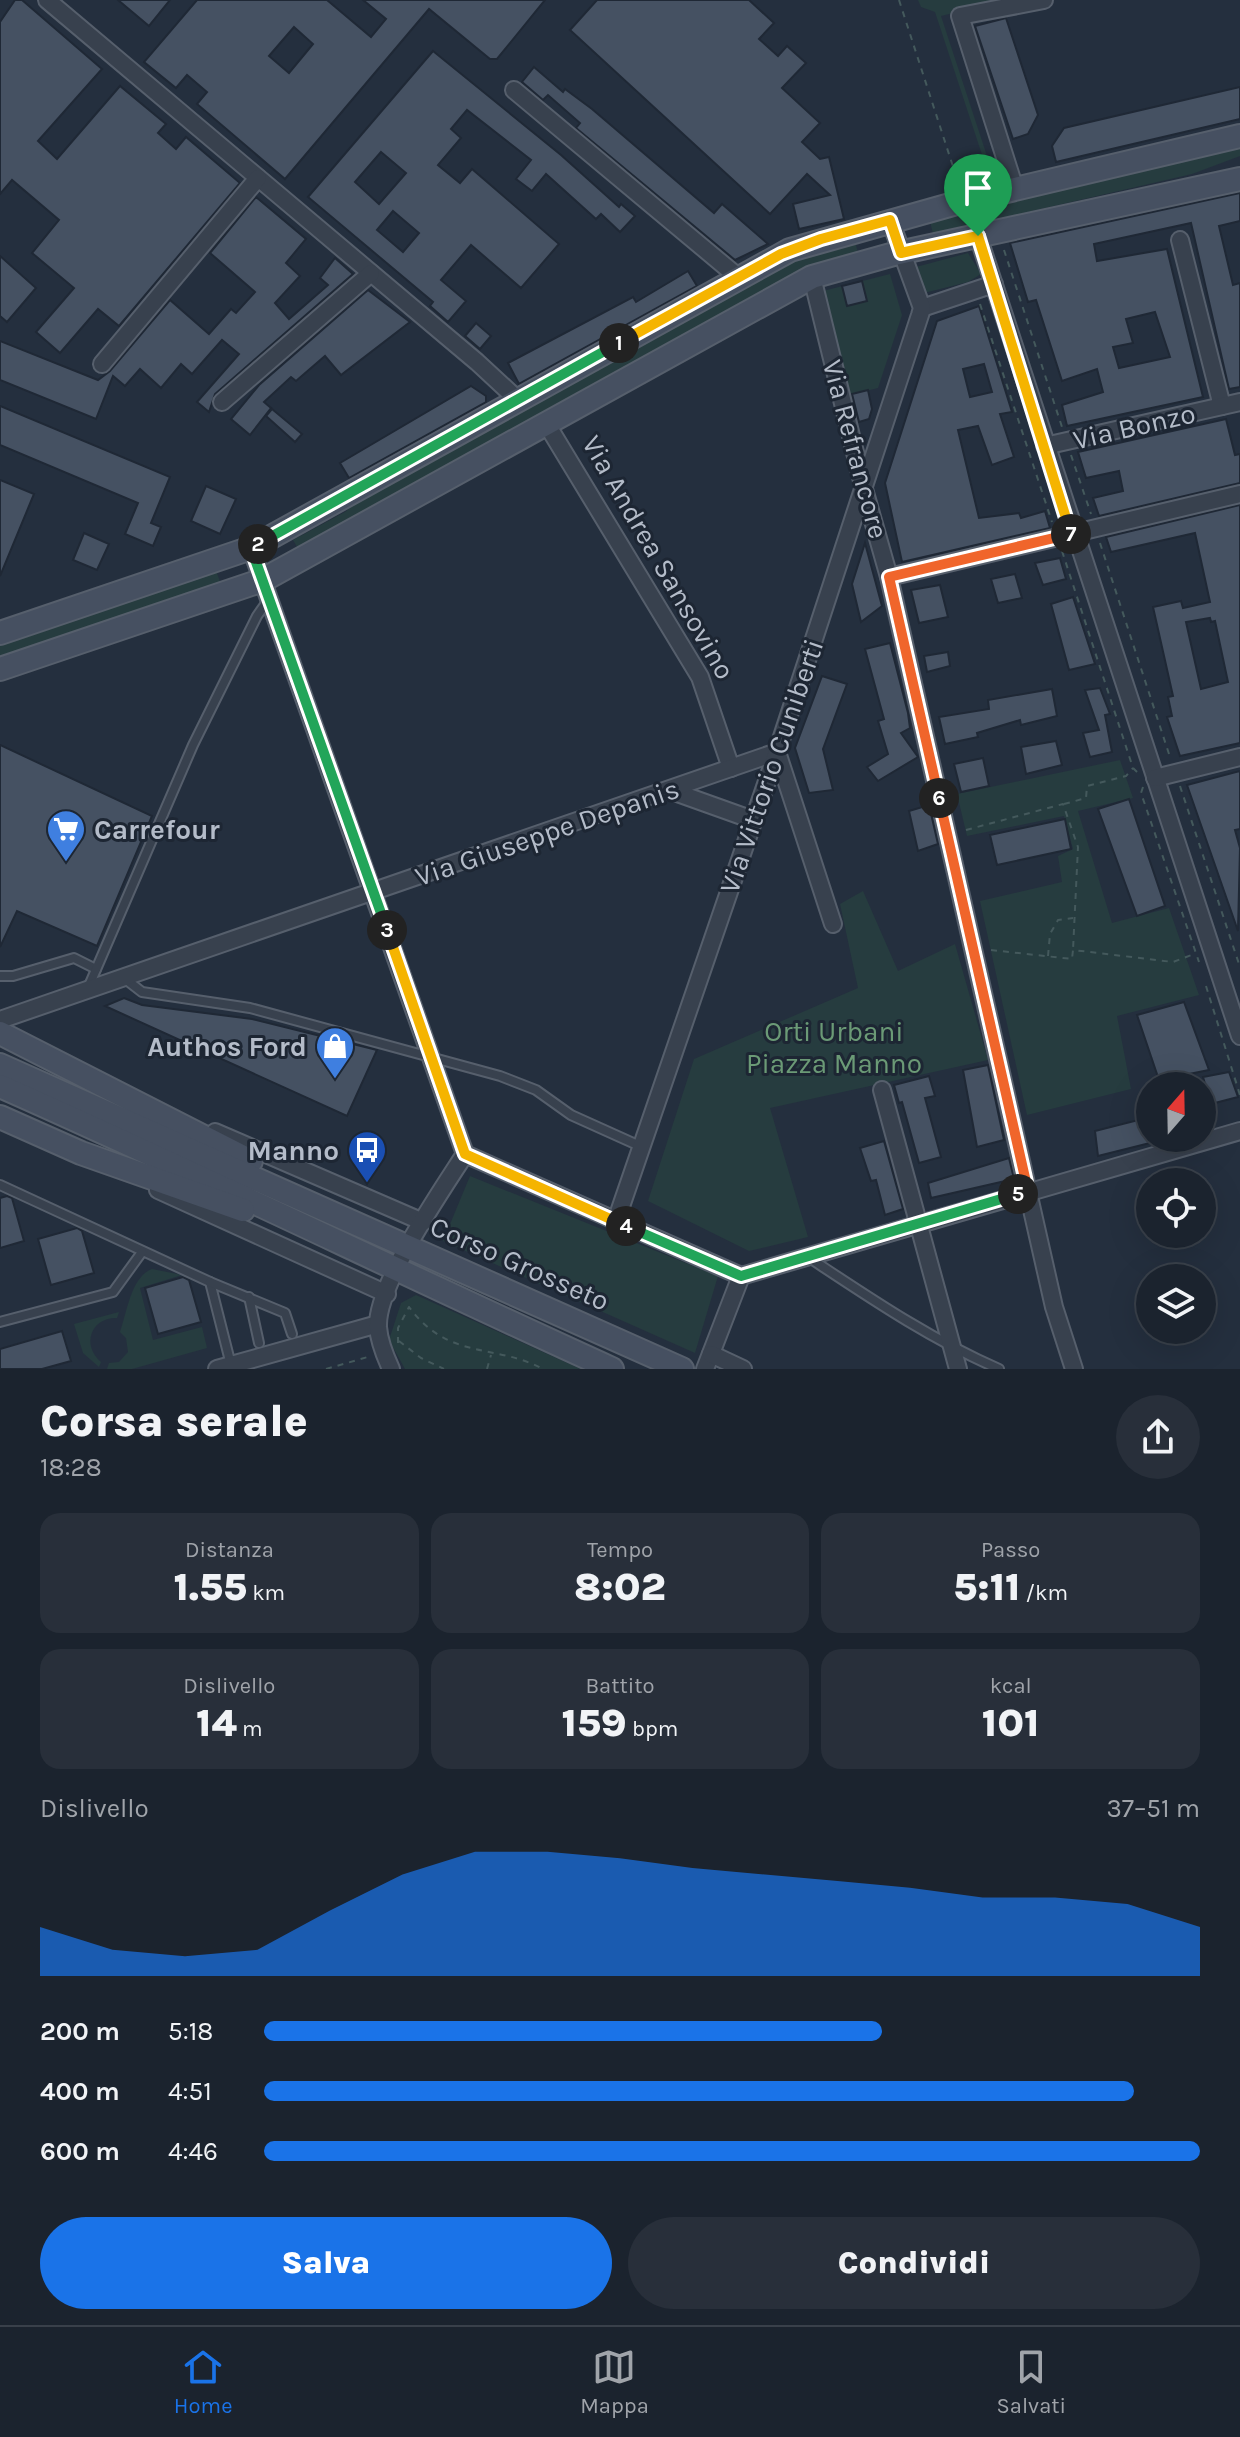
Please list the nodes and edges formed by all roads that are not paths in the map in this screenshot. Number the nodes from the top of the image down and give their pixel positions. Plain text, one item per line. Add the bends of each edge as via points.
1 (47, 0) edge
2 (1044, 0) edge
3 (514, 90) dead end
4 (1240, 136) edge
5 (258, 178) junction
6 (1240, 179) edge
7 (1015, 189) junction
8 (890, 220) junction
9 (988, 234) junction
10 (1180, 240) dead end
11 (901, 253) junction
12 (371, 273) junction
13 (738, 277) junction
14 (812, 277) junction
15 (994, 284) junction
16 (922, 308) junction
17 (102, 364) dead end
18 (517, 399) junction
19 (222, 402) dead end
20 (1240, 402) edge
21 (1222, 406) junction
22 (546, 423) junction
23 (1045, 446) junction
24 (864, 489) junction
25 (1240, 494) edge
26 (1066, 536) junction
27 (847, 538) junction
28 (881, 547) junction
29 (251, 548) junction
30 (889, 577) junction
31 (266, 589) junction
32 (0, 633) edge
33 (0, 669) edge
34 (777, 752) junction
35 (1240, 757) edge
36 (731, 768) junction
37 (1147, 779) junction
38 (669, 790) junction
39 (753, 820) junction
40 (374, 892) junction
41 (833, 924) dead end
42 (96, 969) junction
43 (0, 976) edge
44 (123, 978) junction
45 (87, 990) junction
46 (0, 1020) edge
47 (1239, 1029) edge
48 (0, 1033) edge
49 (430, 1055) junction
50 (0, 1065) edge
51 (0, 1086) edge
52 (112, 1087) junction
53 (882, 1090) dead end
54 (0, 1117) edge
55 (1240, 1131) edge
56 (642, 1147) junction
57 (81, 1153) junction
58 (465, 1154) junction
59 (0, 1185) edge
60 (1028, 1191) junction
61 (334, 1211) junction
62 (616, 1221) junction
63 (423, 1222) junction
64 (920, 1223) junction
65 (306, 1229) junction
66 (409, 1246) junction
67 (142, 1252) junction
68 (808, 1256) junction
69 (397, 1271) junction
70 (741, 1276) junction
71 (210, 1282) junction
72 (387, 1294) junction
73 (249, 1297) junction
74 (0, 1322) edge
75 (378, 1324) junction
76 (292, 1334) dead end
77 (259, 1343) dead end
78 (956, 1350) junction
79 (708, 1362) edge
80 (224, 1367) edge
81 (391, 1369) edge
82 (612, 1369) edge
83 (682, 1369) edge
84 (743, 1369) edge
85 (958, 1369) edge
86 (999, 1369) edge
87 (1074, 1369) edge

1 - 5 street
2 - 7 street via 960,16
3 - 13 street
4 - 7 main road
5 - 12 street
5 - 17 street
6 - 9 main road, Via Andrea Sansovino
7 - 8 main road
8 - 11 street
8 - 13 main road via 799,246
9 - 11 main road, Via Andrea Sansovino
9 - 15 street
10 - 21 street, Via Bonzo
11 - 14 main road, Via Andrea Sansovino
11 - 16 street
12 - 18 street
12 - 19 street
13 - 18 main road
14 - 22 main road, Via Andrea Sansovino
14 - 24 street, Via Refrancore
15 - 16 street
15 - 23 street
16 - 24 street, Via Vittorio Cuniberti
18 - 29 main road
20 - 21 street, Via Bonzo
21 - 23 street, Via Bonzo
22 - 31 main road, Via Andrea Sansovino
22 - 36 street, Via Andrea Sansovino via 700,677
23 - 26 street
24 - 27 street, Via Vittorio Cuniberti
24 - 28 street, Via Refrancore
25 - 26 street
26 - 30 street
26 - 37 street
27 - 28 street
27 - 34 street, Via Vittorio Cuniberti
28 - 30 street, Via Refrancore
29 - 31 street
29 - 32 main road
30 - 60 street, Via Refrancore
31 - 33 main road, Via Andrea Sansovino
31 - 40 street
31 - 42 lane
34 - 36 street, Via Giuseppe Depanis
34 - 39 street, Via Vittorio Cuniberti
34 - 41 street
35 - 37 street
36 - 38 street, Via Giuseppe Depanis
37 - 47 street
38 - 39 street
38 - 40 street, Via Giuseppe Depanis
39 - 56 street, Via Vittorio Cuniberti
40 - 44 street, Via Giuseppe Depanis
40 - 49 street
42 - 43 lane via 74,958
42 - 45 lane
44 - 45 street, Via Giuseppe Depanis
44 - 49 lane via 142,992 250,1008
45 - 46 street, Via Giuseppe Depanis
48 - 52 main road, Corso Grosseto
49 - 56 lane via 536,1090 571,1115
49 - 58 street
50 - 61 main road, Corso Grosseto
51 - 65 main road, Corso Grosseto
52 - 61 main road, Corso Grosseto via 304,1188
52 - 63 street, Corso Grosseto
53 - 64 street
54 - 57 main road, Corso Grosseto
55 - 60 street
56 - 62 street, Via Vittorio Cuniberti
57 - 65 main road, Corso Grosseto
57 - 72 street, Corso Grosseto
58 - 62 street
58 - 63 street
59 - 67 lane
60 - 64 street
60 - 87 street, Via Refrancore
61 - 66 main road, Corso Grosseto
62 - 70 street
63 - 66 street
64 - 68 street
64 - 78 street
65 - 69 main road, Corso Grosseto
66 - 69 street
66 - 83 main road, Corso Grosseto
67 - 71 lane
67 - 74 lane via 113,1292
68 - 70 street
68 - 78 lane
69 - 72 street
69 - 82 main road, Corso Grosseto
70 - 79 street
71 - 73 lane
71 - 80 lane
72 - 75 street
73 - 76 lane via 285,1313
73 - 77 lane
75 - 80 street
75 - 81 street
78 - 85 street
78 - 86 lane
79 - 84 street

